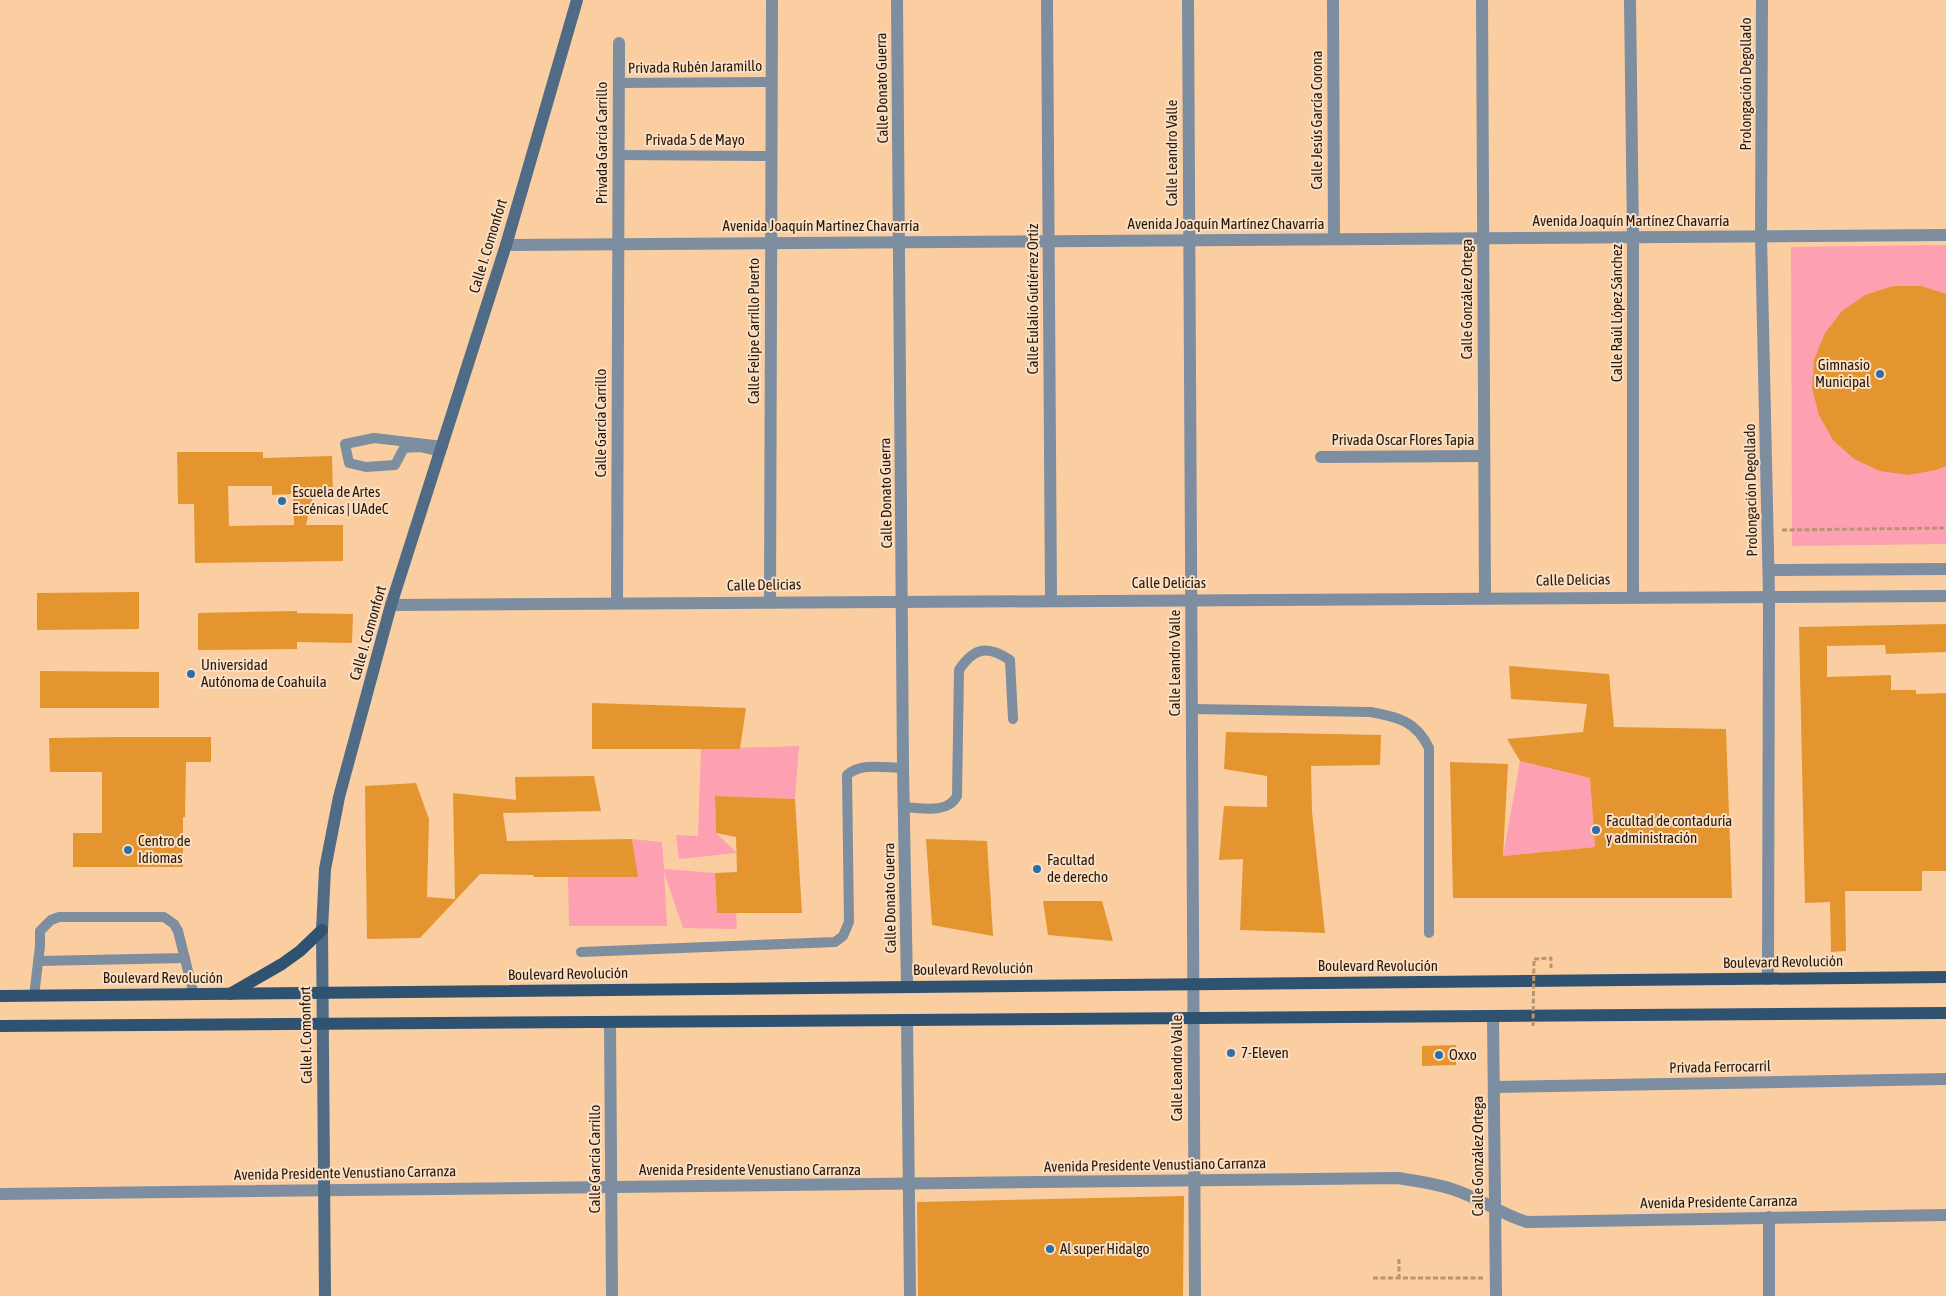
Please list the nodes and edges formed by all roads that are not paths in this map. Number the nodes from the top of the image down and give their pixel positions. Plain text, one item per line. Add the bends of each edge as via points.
1 (577, 0) edge
2 (772, 0) edge
3 (897, 0) edge
4 (1047, 0) edge
5 (1188, 0) edge
6 (1333, 0) edge
7 (1482, 0) edge
8 (1630, 0) edge
9 (1762, 0) edge
10 (619, 43) dead end
11 (772, 82) junction
12 (619, 83) junction
13 (618, 155) junction
14 (771, 156) junction
15 (1946, 234) edge
16 (1761, 236) junction
17 (1633, 237) junction
18 (1483, 238) junction
19 (1334, 239) junction
20 (1189, 240) junction
21 (1048, 241) junction
22 (900, 242) junction
23 (770, 243) junction
24 (618, 244) junction
25 (506, 245) junction
26 (442, 449) junction
27 (1484, 456) junction
28 (1321, 457) dead end
29 (1946, 569) edge
30 (1769, 570) junction
31 (1633, 596) junction
32 (1769, 596) junction
33 (1946, 596) edge
34 (1051, 598) junction
35 (1485, 598) junction
36 (903, 600) junction
37 (1192, 600) junction
38 (770, 601) junction
39 (617, 603) junction
40 (392, 605) junction
41 (1192, 709) junction
42 (1014, 719) dead end
43 (903, 768) junction
44 (904, 807) junction
45 (322, 930) junction
46 (1430, 933) dead end
47 (581, 952) dead end
48 (185, 958) junction
49 (38, 961) junction
50 (1946, 977) edge
51 (1768, 979) junction
52 (1193, 983) junction
53 (907, 986) junction
54 (321, 993) junction
55 (229, 994) junction
56 (194, 995) junction
57 (0, 996) edge
58 (34, 996) junction
59 (1946, 1013) edge
60 (1493, 1016) junction
61 (1193, 1018) junction
62 (908, 1020) junction
63 (610, 1022) junction
64 (322, 1024) junction
65 (0, 1026) edge
66 (1946, 1079) edge
67 (1494, 1087) junction
68 (1194, 1180) junction
69 (909, 1185) junction
70 (611, 1187) junction
71 (324, 1190) junction
72 (0, 1194) edge
73 (1495, 1210) junction
74 (1946, 1215) edge
75 (1770, 1217) junction
76 (325, 1296) edge
77 (612, 1296) edge
78 (910, 1296) edge
79 (1195, 1296) edge
80 (1496, 1296) edge
81 (1769, 1296) edge

1 - 25 main road, Calle I. Comonfort
2 - 11 street, Calle Felipe Carrillo Puerto
3 - 22 street, Calle Donato Guerra
4 - 21 street, Calle Eulalio Gutiérrez Ortiz
5 - 20 street, Calle Leandro Valle
6 - 19 street, Calle Jesús García Corona
7 - 18 street, Calle González Ortega
8 - 17 street, Calle Raúl López Sánchez
9 - 16 street, Prolongación Degollado
10 - 12 street, Privada García Carrillo
11 - 12 lane, Privada Rubén Jaramillo
11 - 14 street, Calle Felipe Carrillo Puerto
12 - 13 street, Privada García Carrillo
13 - 14 lane, Privada 5 de Mayo
13 - 24 street, Privada García Carrillo
14 - 23 street, Calle Felipe Carrillo Puerto
15 - 16 street, Avenida Joaquín Martínez Chavarría
16 - 17 street, Avenida Joaquín Martínez Chavarría
16 - 30 street, Prolongación Degollado
17 - 18 street, Avenida Joaquín Martínez Chavarría
17 - 31 street, Calle Raúl López Sánchez
18 - 19 street, Avenida Joaquín Martínez Chavarría
18 - 27 street, Calle González Ortega
19 - 20 street, Avenida Joaquín Martínez Chavarría
20 - 21 street, Avenida Joaquín Martínez Chavarría
20 - 37 street, Calle Leandro Valle
21 - 22 street, Avenida Joaquín Martínez Chavarría
21 - 34 street, Calle Eulalio Gutiérrez Ortiz
22 - 23 street, Avenida Joaquín Martínez Chavarría
22 - 36 street, Calle Donato Guerra
23 - 24 street, Avenida Joaquín Martínez Chavarría
23 - 38 street, Calle Felipe Carrillo Puerto
24 - 25 street, Avenida Joaquín Martínez Chavarría
24 - 39 street, Calle García Carrillo
25 - 26 main road, Calle I. Comonfort
26 - 26 lane via 374,438 345,444 349,463 366,467 395,465 404,448
26 - 40 main road, Calle I. Comonfort
27 - 28 street, Privada Oscar Flores Tapia
27 - 35 street, Calle González Ortega
29 - 30 street
30 - 32 street, Prolongación Degollado
31 - 32 street, Calle Delicias
31 - 35 street, Calle Delicias
32 - 33 street, Calle Delicias
32 - 51 street, Prolongación Degollado
34 - 36 street, Calle Delicias
34 - 37 street, Calle Delicias
35 - 37 street, Calle Delicias
36 - 38 street, Calle Delicias
36 - 43 street, Calle Donato Guerra
37 - 41 street, Calle Leandro Valle
38 - 39 street, Calle Delicias
39 - 40 street, Calle Delicias
40 - 45 main road, Calle I. Comonfort via 339,797 325,869
41 - 46 lane via 1371,712 1394,716 1423,735 1429,748
41 - 52 street, Calle Leandro Valle
42 - 44 lane via 1010,660 1000,653 984,650 966,658 959,670 957,796 954,803 946,808
43 - 44 street, Calle Donato Guerra
43 - 47 lane via 860,767 848,775 849,922 843,936 835,942
44 - 53 street, Calle Donato Guerra
45 - 54 main road, Calle I. Comonfort
45 - 55 main road via 282,964
48 - 49 lane
48 - 49 lane via 178,931 164,917 59,918 51,920 40,931
48 - 56 lane
49 - 58 lane
50 - 51 main road, Boulevard Revolución
51 - 52 main road, Boulevard Revolución
52 - 53 main road, Boulevard Revolución
52 - 61 street, Calle Leandro Valle
53 - 54 main road, Boulevard Revolución
54 - 55 main road, Boulevard Revolución
54 - 64 main road, Calle I. Comonfort
55 - 56 main road, Boulevard Revolución
56 - 58 main road, Boulevard Revolución
57 - 58 main road, Boulevard Revolución
59 - 60 main road
60 - 61 main road
60 - 67 street, Calle González Ortega
61 - 62 main road
61 - 68 street, Calle Leandro Valle
62 - 63 main road
62 - 69 street
63 - 64 main road
63 - 70 street, Calle García Carrillo
64 - 65 main road
64 - 71 main road, Calle I. Comonfort
66 - 67 street, Privada Ferrocarril
67 - 73 street, Calle González Ortega
68 - 69 street, Avenida Presidente Venustiano Carranza
68 - 73 street, Avenida Presidente Venustiano Carranza via 1398,1178 1453,1189
68 - 79 street, Calle Leandro Valle
69 - 70 street, Avenida Presidente Venustiano Carranza
69 - 78 street
70 - 71 street, Avenida Presidente Venustiano Carranza
70 - 77 street, Calle García Carrillo
71 - 72 street, Avenida Presidente Venustiano Carranza
71 - 76 main road, Calle I. Comonfort
73 - 75 street, Avenida Presidente Carranza via 1527,1222 1545,1223
73 - 80 street, Calle González Ortega
74 - 75 street, Avenida Presidente Carranza
75 - 81 street

